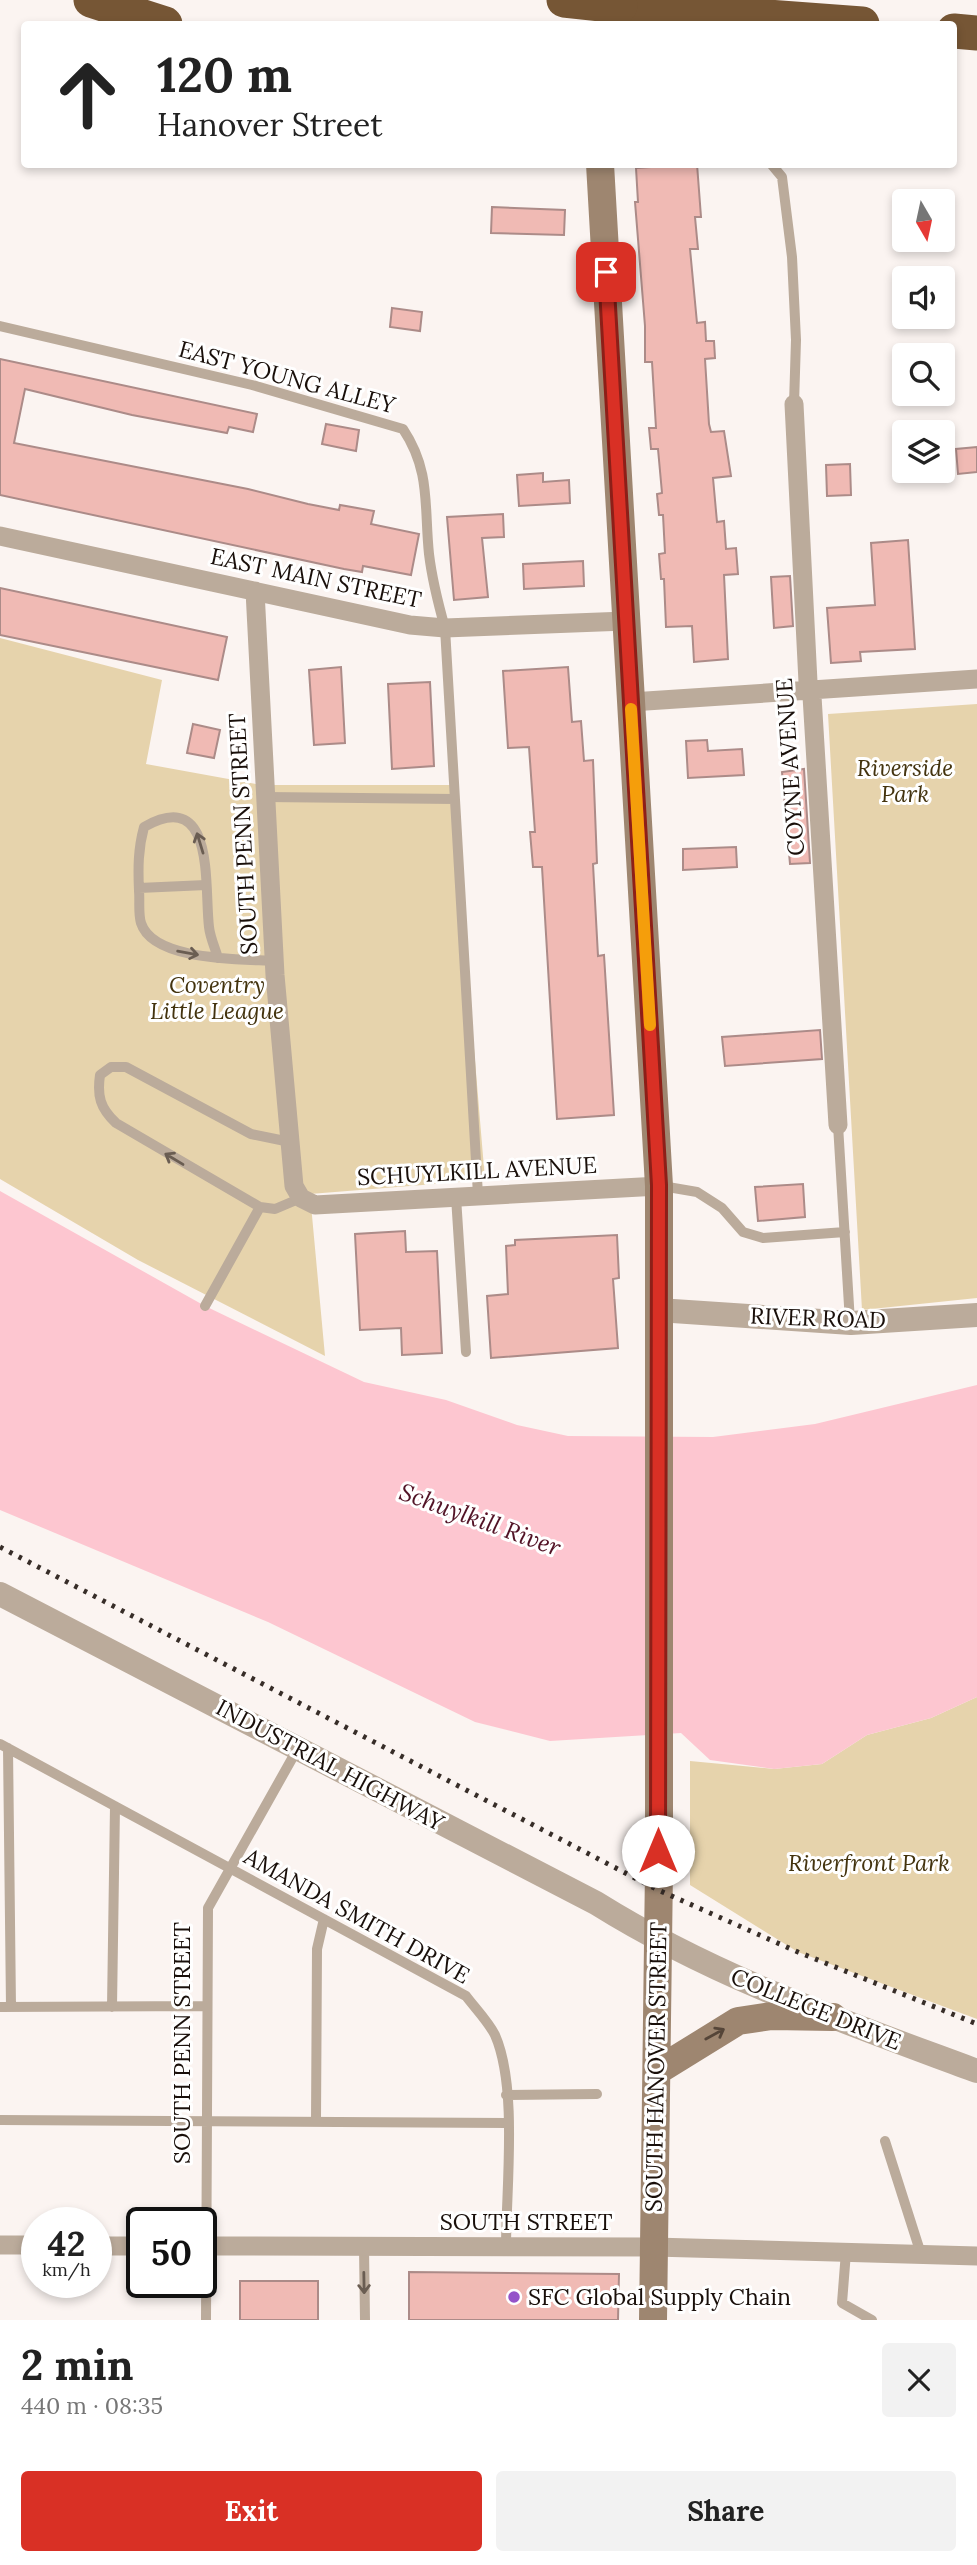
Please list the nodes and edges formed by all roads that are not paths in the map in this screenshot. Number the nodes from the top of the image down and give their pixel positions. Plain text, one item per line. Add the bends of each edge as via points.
1 (91, 0) edge
2 (564, 0) edge
3 (604, 3) edge
4 (156, 21) edge
5 (592, 21) edge
6 (825, 21) edge
7 (957, 31) edge
8 (977, 33) edge
9 (600, 168) edge
10 (774, 168) edge
11 (0, 326) edge
12 (794, 404) joint
13 (0, 536) edge
14 (255, 590) junction
15 (626, 621) junction
16 (445, 628) junction
17 (977, 679) edge
18 (810, 689) junction
19 (631, 702) junction
20 (266, 797) junction
21 (455, 799) junction
22 (206, 885) junction
23 (139, 888) junction
24 (218, 958) junction
25 (274, 961) junction
26 (838, 1125) joint
27 (290, 1142) junction
28 (659, 1185) junction
29 (478, 1195) junction
30 (456, 1197) junction
31 (301, 1198) junction
32 (260, 1208) junction
33 (845, 1232) junction
34 (205, 1306) dead end
35 (658, 1311) junction
36 (977, 1315) edge
37 (850, 1323) junction
38 (466, 1352) dead end
39 (0, 1594) edge
40 (4, 1746) edge
41 (298, 1748) junction
42 (115, 1806) junction
43 (229, 1868) junction
44 (324, 1919) junction
45 (657, 1941) junction
46 (207, 2006) junction
47 (0, 2007) edge
48 (11, 2007) junction
49 (112, 2007) junction
50 (834, 2017) junction
51 (657, 2071) junction
52 (977, 2071) edge
53 (597, 2094) dead end
54 (506, 2095) junction
55 (0, 2120) edge
56 (206, 2121) junction
57 (316, 2121) junction
58 (507, 2123) junction
59 (885, 2141) dead end
60 (204, 2207) edge
61 (0, 2245) edge
62 (21, 2245) edge
63 (217, 2246) edge
64 (364, 2246) junction
65 (506, 2247) junction
66 (654, 2247) junction
67 (846, 2252) junction
68 (921, 2254) junction
69 (977, 2256) edge
70 (205, 2298) edge
71 (206, 2320) edge
72 (365, 2320) edge
73 (653, 2320) edge
74 (872, 2320) edge

1 - 4 highway
2 - 3 highway, bridge
3 - 5 main road
3 - 6 highway
7 - 8 highway
9 - 15 main road
10 - 12 lane via 782,177 792,257
11 - 16 lane, EAST YOUNG ALLEY via 252,385 403,429 417,450 425,480 429,551
12 - 18 street, COYNE AVENUE
13 - 14 street, EAST MAIN STREET
14 - 16 street, EAST MAIN STREET via 410,625
14 - 20 street, SOUTH PENN STREET
15 - 16 street, EAST MAIN STREET
15 - 19 main road
16 - 21 lane
17 - 18 street
18 - 19 street
18 - 26 street, COYNE AVENUE
19 - 28 main road
20 - 21 lane
20 - 25 street, SOUTH PENN STREET
21 - 29 lane
22 - 23 lane
22 -> 23 lane via 202,844 194,827 179,817 159,819 144,827 138,849
22 - 24 lane via 209,930
23 -> 24 lane via 141,922 149,937 177,951
24 - 25 lane
25 - 27 street, SOUTH PENN STREET
26 - 33 lane
27 - 31 street, SOUTH PENN STREET via 294,1186
32 -> 27 lane via 116,1123 104,1112 98,1094 100,1074 111,1067 126,1067 251,1134
28 - 29 street, SCHUYLKILL AVENUE
28 - 33 lane via 697,1192 722,1208 743,1232 763,1238
28 - 35 main road
29 - 30 street, SCHUYLKILL AVENUE
30 - 31 street, SCHUYLKILL AVENUE via 315,1205
30 - 38 lane
31 - 32 lane via 275,1209
32 - 34 lane
33 - 37 lane
35 - 37 street, RIVER ROAD
35 - 45 main road, SOUTH HANOVER STREET
36 - 37 street, RIVER ROAD
39 - 41 street, INDUSTRIAL HIGHWAY
40 - 42 lane, AMANDA SMITH DRIVE
40 - 48 lane
41 - 43 lane, SOUTH PENN STREET
41 - 45 street, INDUSTRIAL HIGHWAY via 596,1903
42 - 43 lane, AMANDA SMITH DRIVE
42 - 49 lane
43 - 44 lane, AMANDA SMITH DRIVE
43 - 46 lane, SOUTH PENN STREET via 208,1908
44 - 54 lane, AMANDA SMITH DRIVE via 466,1996 495,2035 505,2070
44 - 57 lane via 317,1949
45 - 50 street, COLLEGE DRIVE via 763,1991
45 - 51 main road, SOUTH HANOVER STREET
46 - 49 lane
46 - 56 lane, SOUTH PENN STREET
47 - 48 lane
48 - 49 lane
51 -> 50 main road via 738,2021 772,2016
50 - 52 street, COLLEGE DRIVE
51 - 66 main road, SOUTH HANOVER STREET
53 - 54 lane
54 - 58 lane, AMANDA SMITH DRIVE
55 - 56 lane
56 - 57 lane
56 - 60 lane, SOUTH PENN STREET
57 - 58 lane
58 - 65 lane, AMANDA SMITH DRIVE
59 - 68 lane
61 - 62 street
63 - 64 street, SOUTH STREET
64 - 65 street, SOUTH STREET
64 -> 72 lane
65 - 66 street, SOUTH STREET
66 - 67 street, SOUTH STREET
66 - 73 main road, SOUTH HANOVER STREET
67 - 68 street, SOUTH STREET
67 - 74 lane via 842,2303
68 - 69 street, SOUTH STREET
70 - 71 lane, SOUTH PENN STREET

